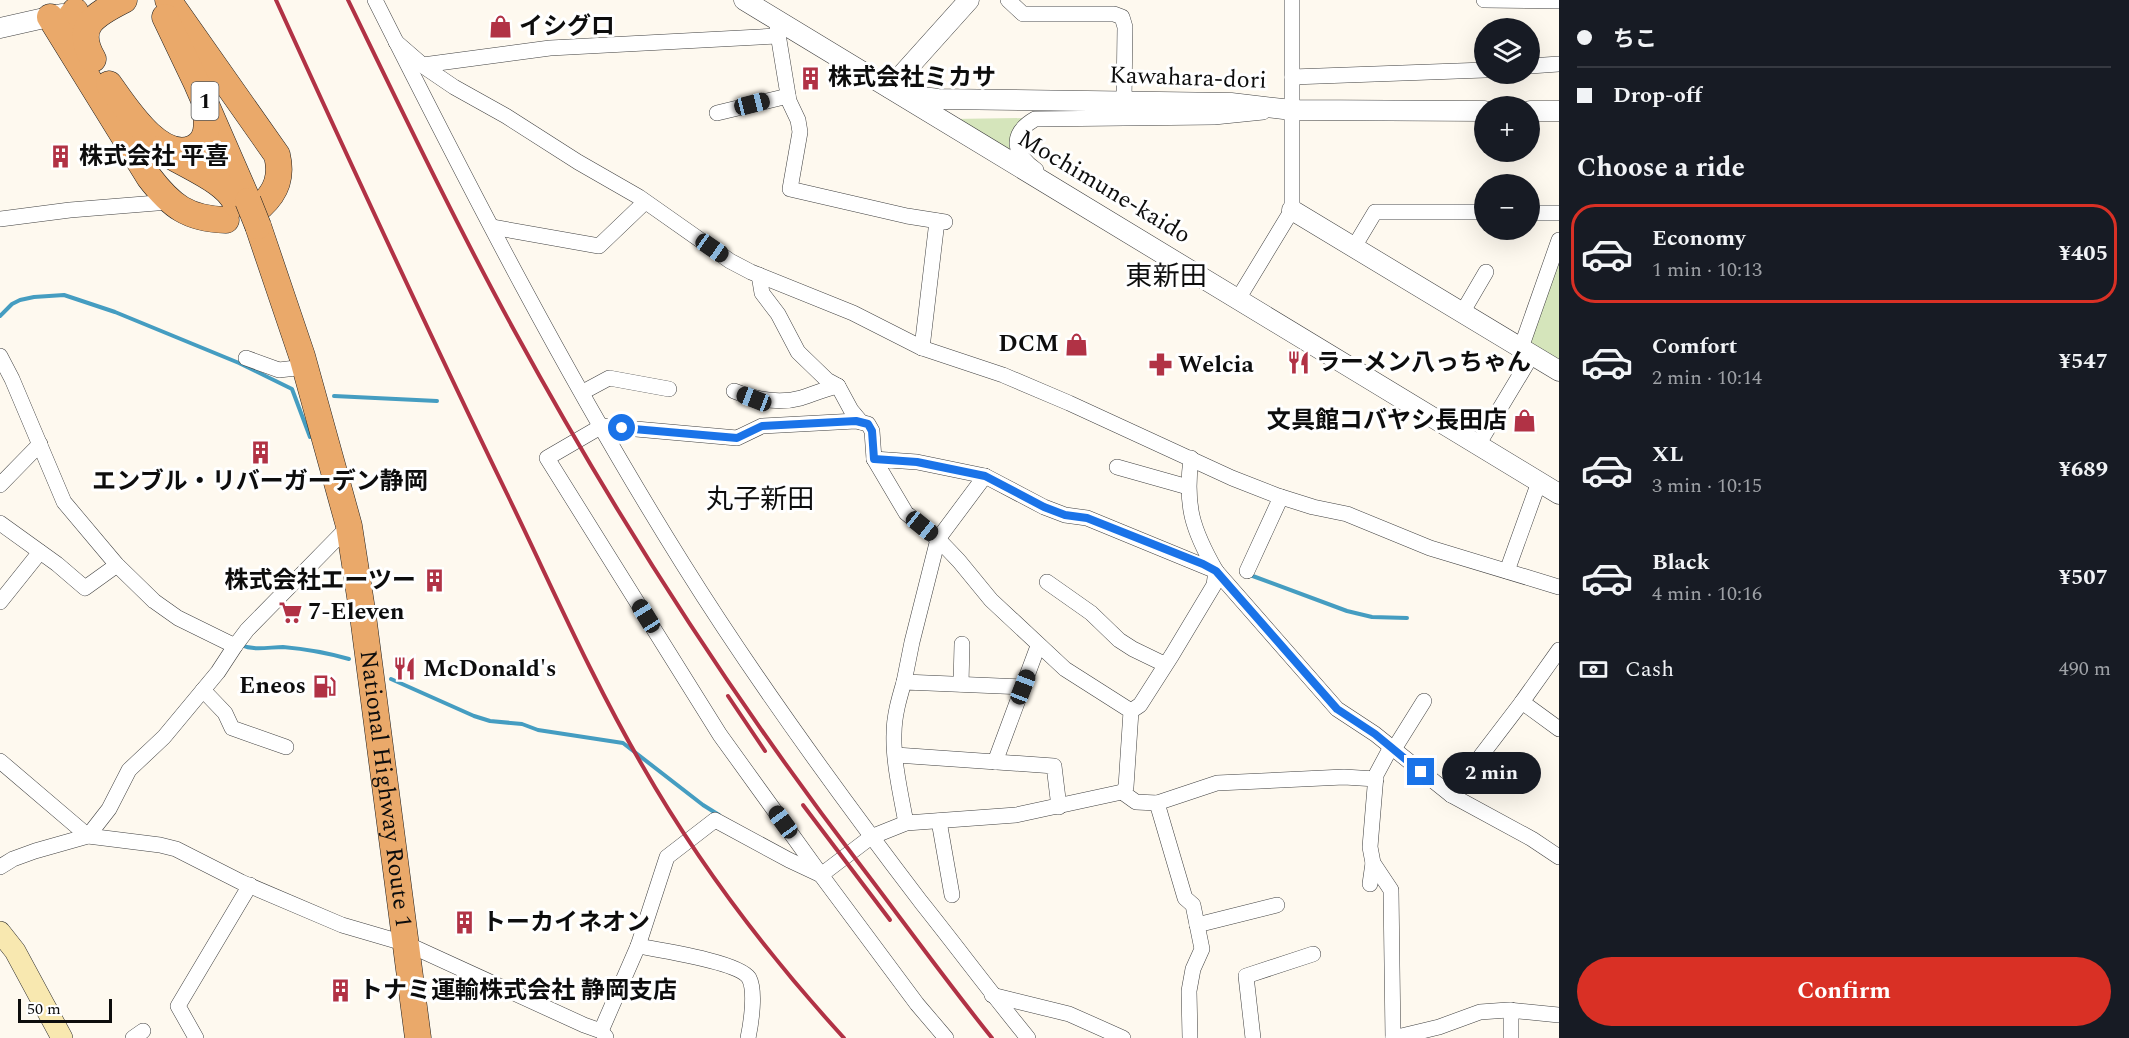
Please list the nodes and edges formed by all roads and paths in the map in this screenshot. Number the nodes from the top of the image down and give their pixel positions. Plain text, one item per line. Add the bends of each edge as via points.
1 (116, 0) edge
2 (124, 0) edge
3 (375, 0) edge
4 (744, 0) edge
5 (969, 0) edge
6 (1008, 0) edge
7 (1292, 0) edge
8 (1484, 0) edge
9 (163, 1) edge
10 (1559, 1) edge
11 (50, 17) junction
12 (73, 23) junction
13 (777, 27) junction
14 (0, 28) edge
15 (396, 42) junction
16 (1559, 64) edge
17 (423, 65) junction
18 (1540, 65) edge
19 (98, 69) junction
20 (1474, 70) edge
21 (1292, 77) junction
22 (890, 88) junction
23 (788, 96) junction
24 (1124, 100) junction
25 (205, 102) junction
26 (1293, 110) junction
27 (1474, 111) edge
28 (1540, 111) edge
29 (1559, 111) edge
30 (717, 113) dead end
31 (135, 119) junction
32 (169, 202) junction
33 (645, 202) junction
34 (1292, 210) junction
35 (1474, 212) edge
36 (1540, 213) edge
37 (1559, 213) edge
38 (246, 214) junction
39 (0, 219) edge
40 (492, 227) junction
41 (1134, 236) junction
42 (1559, 240) edge
43 (1354, 247) junction
44 (1486, 272) dead end
45 (759, 275) junction
46 (1239, 299) junction
47 (1462, 313) junction
48 (922, 348) junction
49 (1526, 352) junction
50 (0, 356) edge
51 (246, 358) dead end
52 (296, 368) junction
53 (1559, 371) edge
54 (838, 386) junction
55 (669, 389) dead end
56 (734, 391) dead end
57 (583, 392) junction
58 (861, 422) junction
59 (602, 426) junction
60 (325, 434) junction
61 (39, 444) junction
62 (1478, 445) junction
63 (1191, 458) junction
64 (874, 459) junction
65 (1117, 467) dead end
66 (985, 476) junction
67 (1539, 482) junction
68 (0, 485) edge
69 (1188, 487) junction
70 (1559, 494) edge
71 (1281, 497) junction
72 (0, 524) edge
73 (349, 526) junction
74 (938, 539) junction
75 (40, 552) junction
76 (117, 566) junction
77 (1216, 571) junction
78 (1247, 571) dead end
79 (1507, 571) junction
80 (1047, 582) dead end
81 (1559, 587) edge
82 (0, 602) edge
83 (962, 644) dead end
84 (235, 646) junction
85 (1038, 646) junction
86 (1559, 650) edge
87 (1164, 664) junction
88 (904, 682) junction
89 (961, 684) junction
90 (1023, 687) junction
91 (203, 690) junction
92 (1424, 701) dead end
93 (1522, 702) junction
94 (1131, 711) junction
95 (1559, 729) edge
96 (286, 747) dead end
97 (1392, 748) junction
98 (896, 755) junction
99 (0, 761) edge
100 (995, 762) junction
101 (1376, 779) junction
102 (1122, 792) junction
103 (1451, 795) junction
104 (1157, 803) junction
105 (1059, 807) junction
106 (939, 821) junction
107 (906, 823) junction
108 (88, 836) junction
109 (872, 837) junction
110 (1559, 858) edge
111 (1373, 863) junction
112 (0, 867) edge
113 (821, 875) junction
114 (1370, 884) dead end
115 (250, 885) junction
116 (952, 895) dead end
117 (1277, 905) dead end
118 (1197, 925) junction
119 (0, 932) edge
120 (406, 945) junction
121 (638, 946) junction
122 (1313, 954) dead end
123 (992, 995) junction
124 (1511, 1010) junction
125 (1559, 1015) edge
126 (603, 1034) edge
127 (62, 1038) edge
128 (196, 1038) edge
129 (418, 1038) edge
130 (748, 1038) edge
131 (946, 1038) edge
132 (1028, 1038) edge
133 (1123, 1038) edge
134 (1190, 1038) edge
135 (1253, 1038) edge
136 (1393, 1038) edge
137 (1511, 1038) edge

1 - 12 street
2 - 19 highway via 99,12 87,28 86,43
3 - 15 street
4 - 13 street, Mochimune-kaido
5 - 22 street
6 - 24 street via 1023,14 1122,17
7 - 21 street
8 - 10 street
9 - 25 highway, National Highway Route 1 / 1
9 - 38 highway via 277,155 277,185 270,197
11 - 12 street
11 - 14 street
11 - 32 highway via 149,177
12 - 19 highway
13 - 17 street via 550,48
13 - 22 street, Mochimune-kaido
13 - 23 street
15 - 17 street
15 - 40 street
16 - 18 street
17 - 33 street
19 - 31 highway
20 - 21 street
21 - 26 street
22 - 24 street, Kawahara-dori via 938,99
22 - 41 street, Mochimune-kaido
23 - 30 street
23 - 48 street via 800,132 790,189 941,222
24 - 26 street, Kawahara-dori via 1231,103
25 - 31 highway via 207,131 196,147 188,150 158,142
25 - 38 highway, National Highway Route 1 / 1
26 - 27 street, Kawahara-dori
26 - 34 street
26 - 41 street via 1214,117 1044,118 1035,119 1022,129 1017,144 1023,160 1101,208
28 - 29 street
31 - 38 highway via 159,148 223,186
32 - 38 highway via 199,217
32 - 39 street
33 - 40 street via 599,246
33 - 45 street via 730,261
34 - 43 street
34 - 46 street
35 - 43 street via 1375,212
36 - 37 street
38 - 52 highway
38 - 60 highway, National Highway Route 1 / 1 via 290,316
40 - 57 street
41 - 46 street, Mochimune-kaido
42 - 49 street
43 - 47 street
44 - 47 street
45 - 48 street via 853,313
45 - 54 street via 762,293 798,352
46 - 62 street, Mochimune-kaido
47 - 49 street
48 - 63 street via 1003,375
49 - 53 street
49 - 62 street
50 - 61 street
51 - 52 street via 279,370
52 - 60 highway
54 - 56 street via 800,398 776,400 754,399
54 - 58 street
55 - 57 street via 609,378
57 - 59 street
58 - 59 street via 762,426 737,438
58 - 64 street via 872,431
59 - 109 street via 682,563 763,686
59 - 113 street via 547,458 720,735
60 - 73 highway, National Highway Route 1 / 1
61 - 68 street
61 - 76 street via 64,502
62 - 67 street, Mochimune-kaido
63 - 69 street
63 - 71 street
64 - 66 street via 917,462
64 - 74 street via 906,513
65 - 69 street
66 - 74 street
66 - 77 street via 1044,507 1087,518
67 - 70 street, Mochimune-kaido
67 - 79 street
69 - 77 street via 1193,523
71 - 78 street
71 - 79 street via 1347,514 1430,548
72 - 75 street
73 - 84 street
73 - 120 highway, National Highway Route 1 / 1
74 - 85 street
74 - 88 street
75 - 76 street via 86,588
75 - 82 street
76 - 84 street via 165,610
77 - 87 street via 1214,585
77 - 97 street via 1337,709
79 - 81 street
80 - 87 street via 1091,613 1119,640
83 - 89 street
84 - 91 street
85 - 90 street
85 - 94 street via 1065,669
86 - 93 street
87 - 94 street via 1140,705
88 - 89 street
88 - 98 street via 893,735
89 - 90 street
90 - 100 street
91 - 96 street via 225,713 232,728
91 - 108 street via 129,770 109,809
92 - 97 street
93 - 95 street
93 - 103 street
94 - 102 street via 1128,774
97 - 101 street
97 - 103 street
98 - 100 street
98 - 107 street
99 - 108 street
100 - 105 street via 1054,766
101 - 104 street via 1217,783
101 - 111 street via 1370,847
102 - 104 street via 1136,802
102 - 105 street
103 - 110 street
104 - 118 street
105 - 106 street
106 - 107 street
106 - 116 street
107 - 109 street
108 - 112 street via 35,851
108 - 115 street via 176,849
109 - 113 street
109 - 123 street
111 - 114 street
111 - 136 street via 1392,897
113 - 121 street via 715,820 667,857
113 - 131 street
115 - 120 street via 342,925
115 - 128 street via 178,1006
117 - 118 street
118 - 134 street via 1202,949 1189,990
119 - 127 main road via 15,951
120 - 126 street
120 - 129 highway, National Highway Route 1 / 1
121 - 126 street
121 - 130 street via 704,959 748,977 752,989
122 - 135 street via 1246,976
123 - 132 street
123 - 133 street via 1069,1014
124 - 125 street
124 - 136 street via 1480,1012
124 - 137 street

